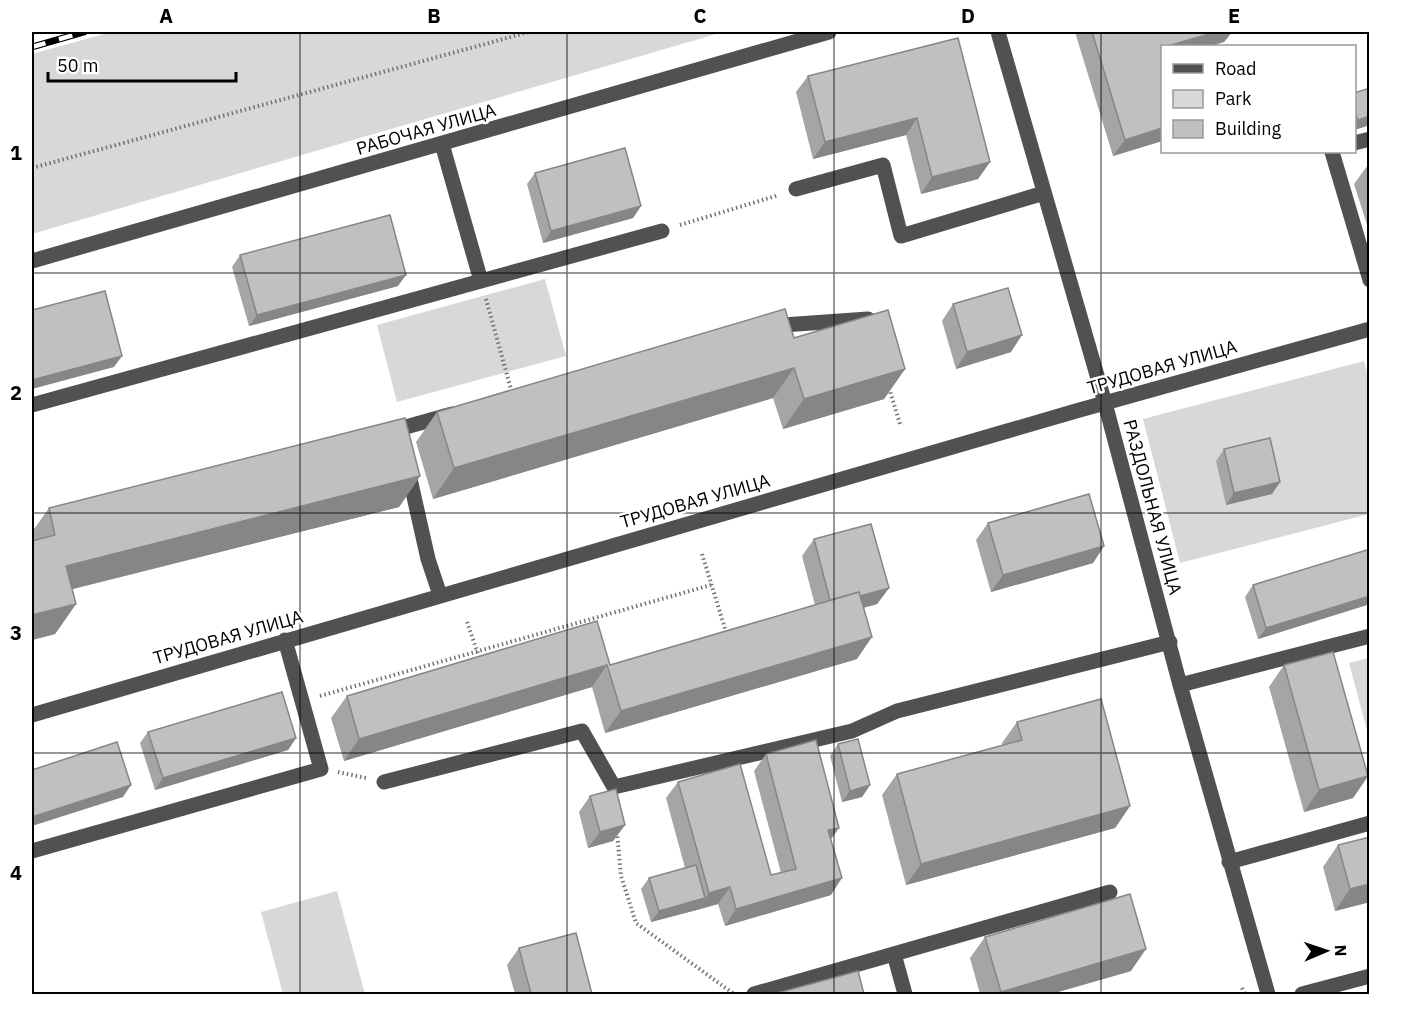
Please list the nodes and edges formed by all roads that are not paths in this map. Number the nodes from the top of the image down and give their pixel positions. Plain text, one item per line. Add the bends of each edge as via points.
1 (830, 32) edge
2 (998, 32) edge
3 (442, 144) junction
4 (1332, 153) edge
5 (796, 189) road end
6 (1044, 193) junction
7 (662, 231) road end
8 (32, 261) edge
9 (1370, 280) edge
10 (481, 281) junction
11 (868, 319) edge
12 (755, 329) edge
13 (1370, 329) edge
14 (1105, 403) junction
15 (32, 405) edge
16 (468, 409) edge
17 (376, 435) edge
18 (402, 439) junction
19 (440, 595) junction
20 (1370, 636) edge
21 (285, 640) junction
22 (1170, 642) junction
23 (1180, 685) junction
24 (32, 715) edge
25 (384, 782) road end
26 (1370, 823) edge
27 (32, 851) edge
28 (1229, 862) junction
29 (1110, 892) dead end
30 (894, 954) junction
31 (1370, 976) edge
32 (754, 994) edge
33 (905, 994) edge
34 (1268, 994) edge
35 (1302, 994) edge

1 - 3 street, РАБОЧАЯ УЛИЦА
2 - 6 street, РАЗДОЛЬНАЯ УЛИЦА
3 - 8 street, РАБОЧАЯ УЛИЦА
3 - 10 street
4 - 9 street
5 - 6 street via 883,165 901,236
6 - 14 street, РАЗДОЛЬНАЯ УЛИЦА
7 - 10 street
10 - 15 street
11 - 12 street
13 - 14 street, ТРУДОВАЯ УЛИЦА
14 - 19 street, ТРУДОВАЯ УЛИЦА
14 - 22 street, РАЗДОЛЬНАЯ УЛИЦА
16 - 18 street
17 - 18 street
18 - 19 street via 428,559
19 - 21 street, ТРУДОВАЯ УЛИЦА
20 - 23 street
21 - 24 street, ТРУДОВАЯ УЛИЦА
21 - 27 street via 321,769
22 - 23 street, РАЗДОЛЬНАЯ УЛИЦА
22 - 25 street via 897,711 852,730 614,787 582,731
23 - 28 street, РАЗДОЛЬНАЯ УЛИЦА
26 - 28 street
28 - 34 street, РАЗДОЛЬНАЯ УЛИЦА
29 - 30 street
30 - 32 street
30 - 33 street
31 - 35 street

